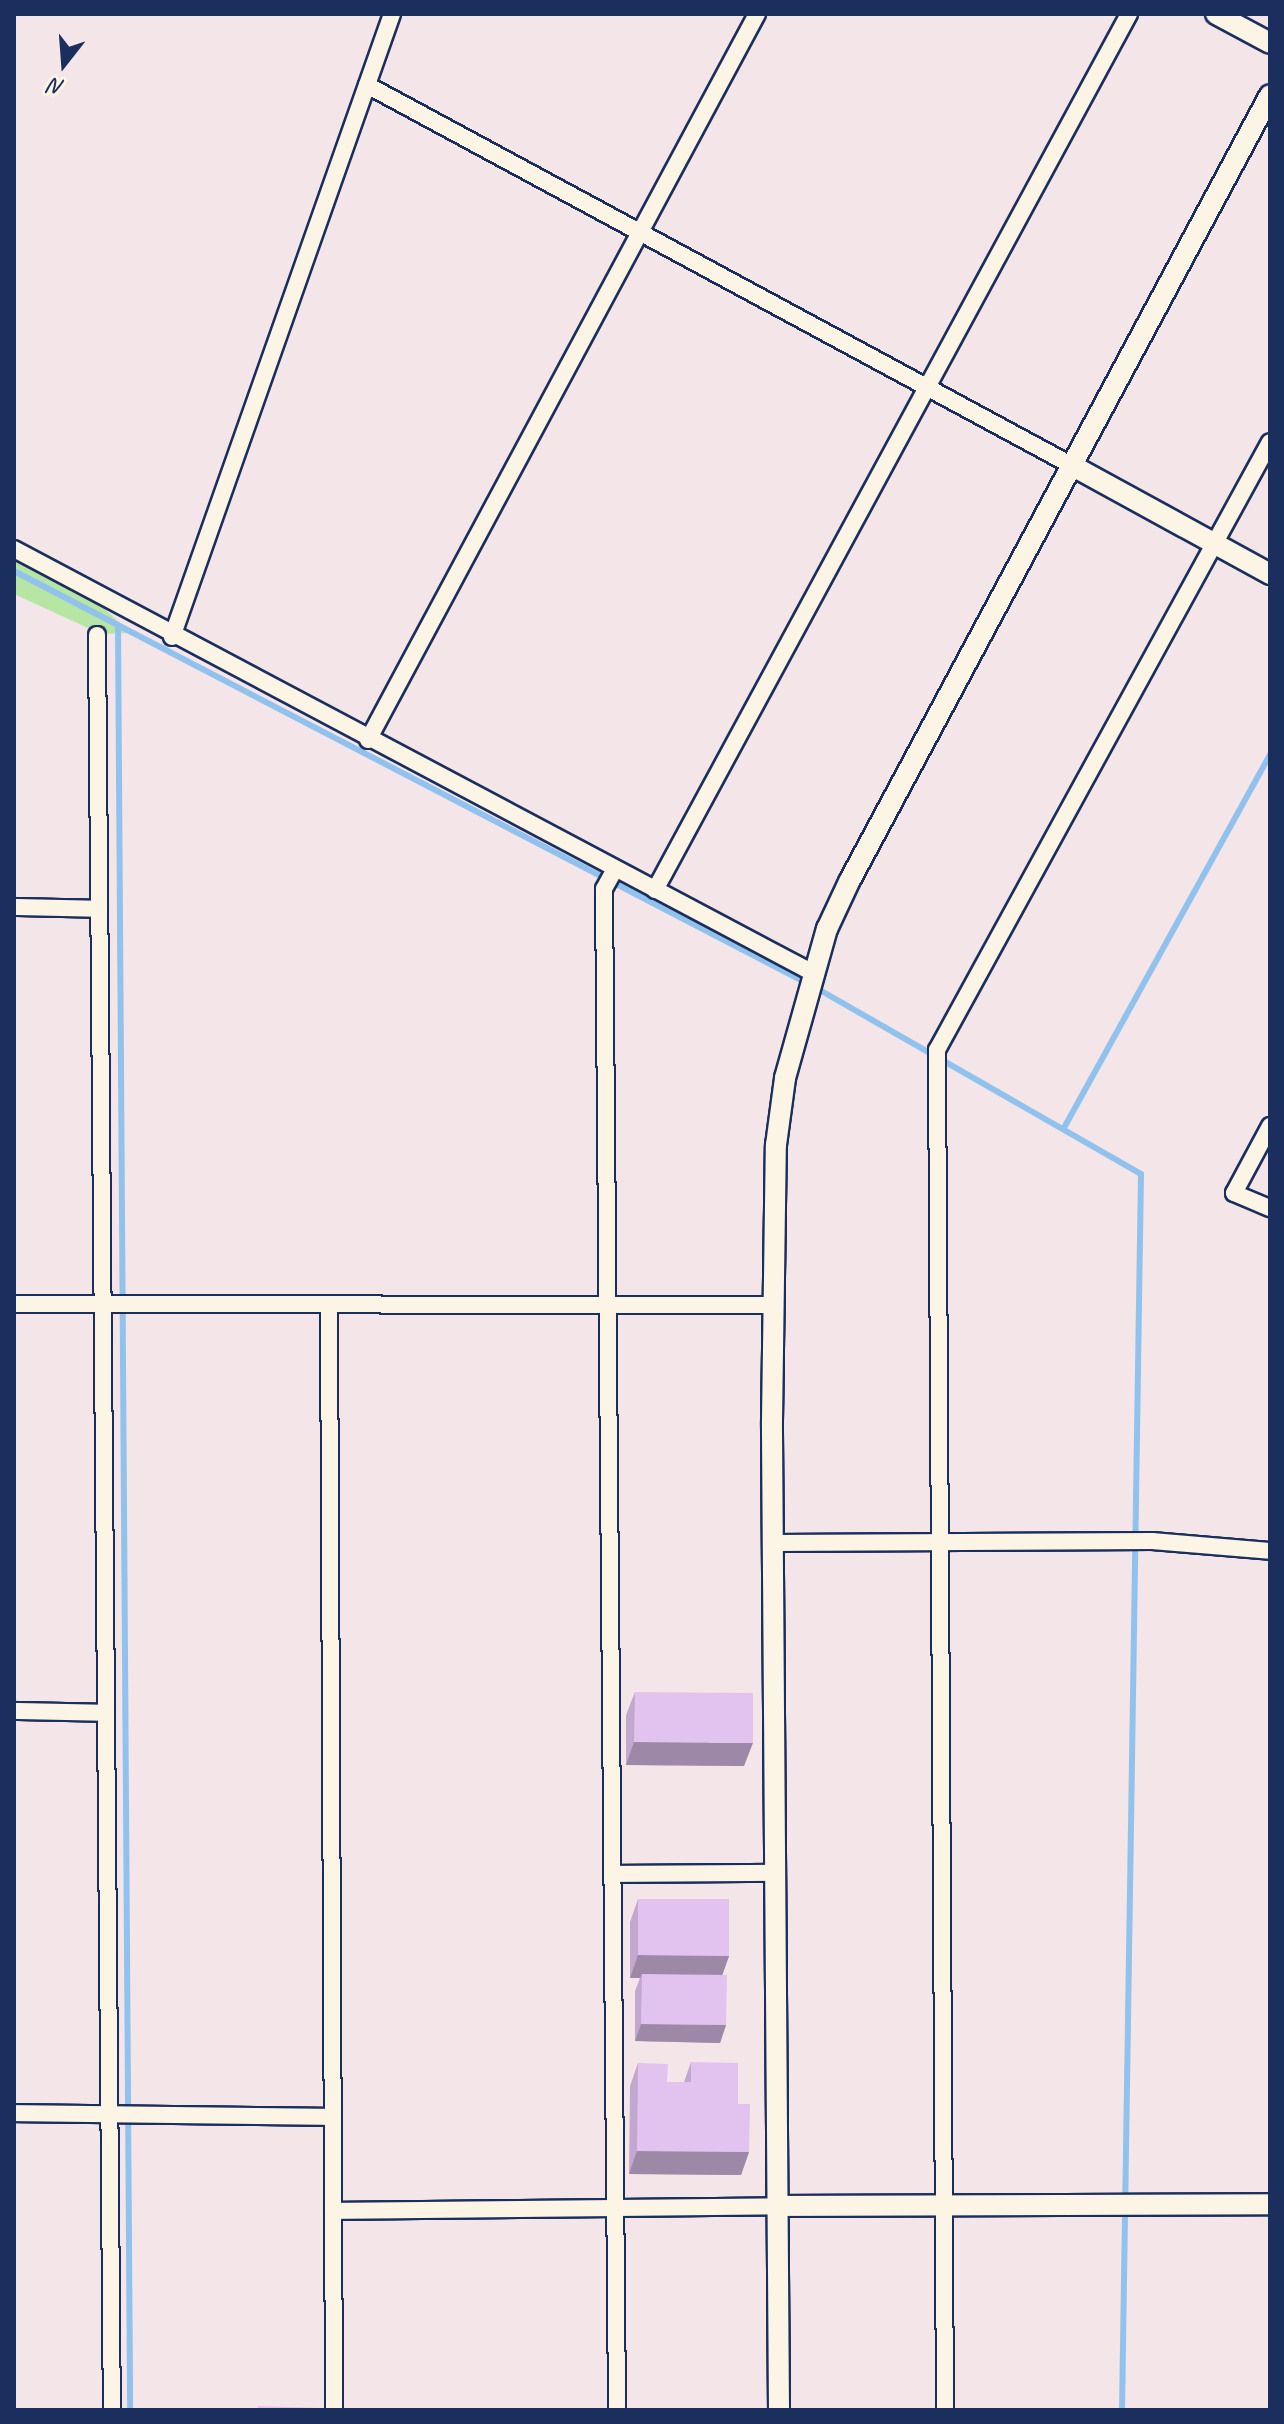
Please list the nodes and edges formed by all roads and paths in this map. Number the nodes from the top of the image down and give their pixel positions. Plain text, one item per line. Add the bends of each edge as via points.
1 (392, 14) edge
2 (757, 14) edge
3 (1129, 14) edge
4 (1216, 14) edge
5 (1270, 43) edge
6 (367, 85) junction
7 (1270, 95) edge
8 (641, 233) junction
9 (926, 387) junction
10 (1270, 442) edge
11 (1071, 465) junction
12 (1215, 543) junction
13 (14, 549) edge
14 (1270, 574) edge
15 (97, 635) dead end
16 (172, 637) junction
17 (368, 740) junction
18 (615, 869) junction
19 (655, 890) junction
20 (14, 907) edge
21 (99, 909) junction
22 (813, 973) junction
23 (1270, 1126) edge
24 (1270, 1208) edge
25 (14, 1304) edge
26 (608, 1305) junction
27 (773, 1305) junction
28 (103, 1306) junction
29 (329, 1307) junction
30 (938, 1542) junction
31 (773, 1543) junction
32 (1270, 1551) edge
33 (14, 1711) edge
34 (106, 1713) junction
35 (776, 1873) junction
36 (613, 1874) junction
37 (14, 2113) edge
38 (109, 2115) junction
39 (332, 2117) junction
40 (1270, 2204) edge
41 (942, 2205) junction
42 (778, 2206) junction
43 (616, 2208) junction
44 (333, 2211) junction
45 (112, 2410) edge
46 (334, 2410) edge
47 (617, 2410) edge
48 (779, 2410) edge
49 (945, 2410) edge

1 - 6 street
2 - 8 street
3 - 9 street
4 - 5 street
6 - 8 street
6 - 16 street
7 - 11 street
8 - 9 street
8 - 17 street
9 - 11 street
9 - 19 street
10 - 12 street
11 - 12 street
11 - 22 street via 850,880
12 - 14 street
12 - 30 street via 937,1050
13 - 16 street
15 - 21 street
16 - 17 street
17 - 18 street
18 - 19 street
18 - 26 street via 604,889
19 - 22 street
20 - 21 street
21 - 28 street
22 - 27 street via 776,1145
23 - 24 street via 1234,1193
25 - 28 street
26 - 27 street
26 - 29 street
26 - 36 street
27 - 31 street
28 - 29 street
28 - 34 street
29 - 39 street
30 - 31 street
30 - 32 street via 1207,1542
30 - 41 street
31 - 35 street
33 - 34 street
34 - 38 street
35 - 36 street
35 - 42 street
36 - 43 street
37 - 38 street
38 - 39 street
38 - 45 street
39 - 44 street
40 - 41 street
41 - 42 street
41 - 49 street
42 - 43 street
42 - 48 street
43 - 44 street
43 - 47 street
44 - 46 street

